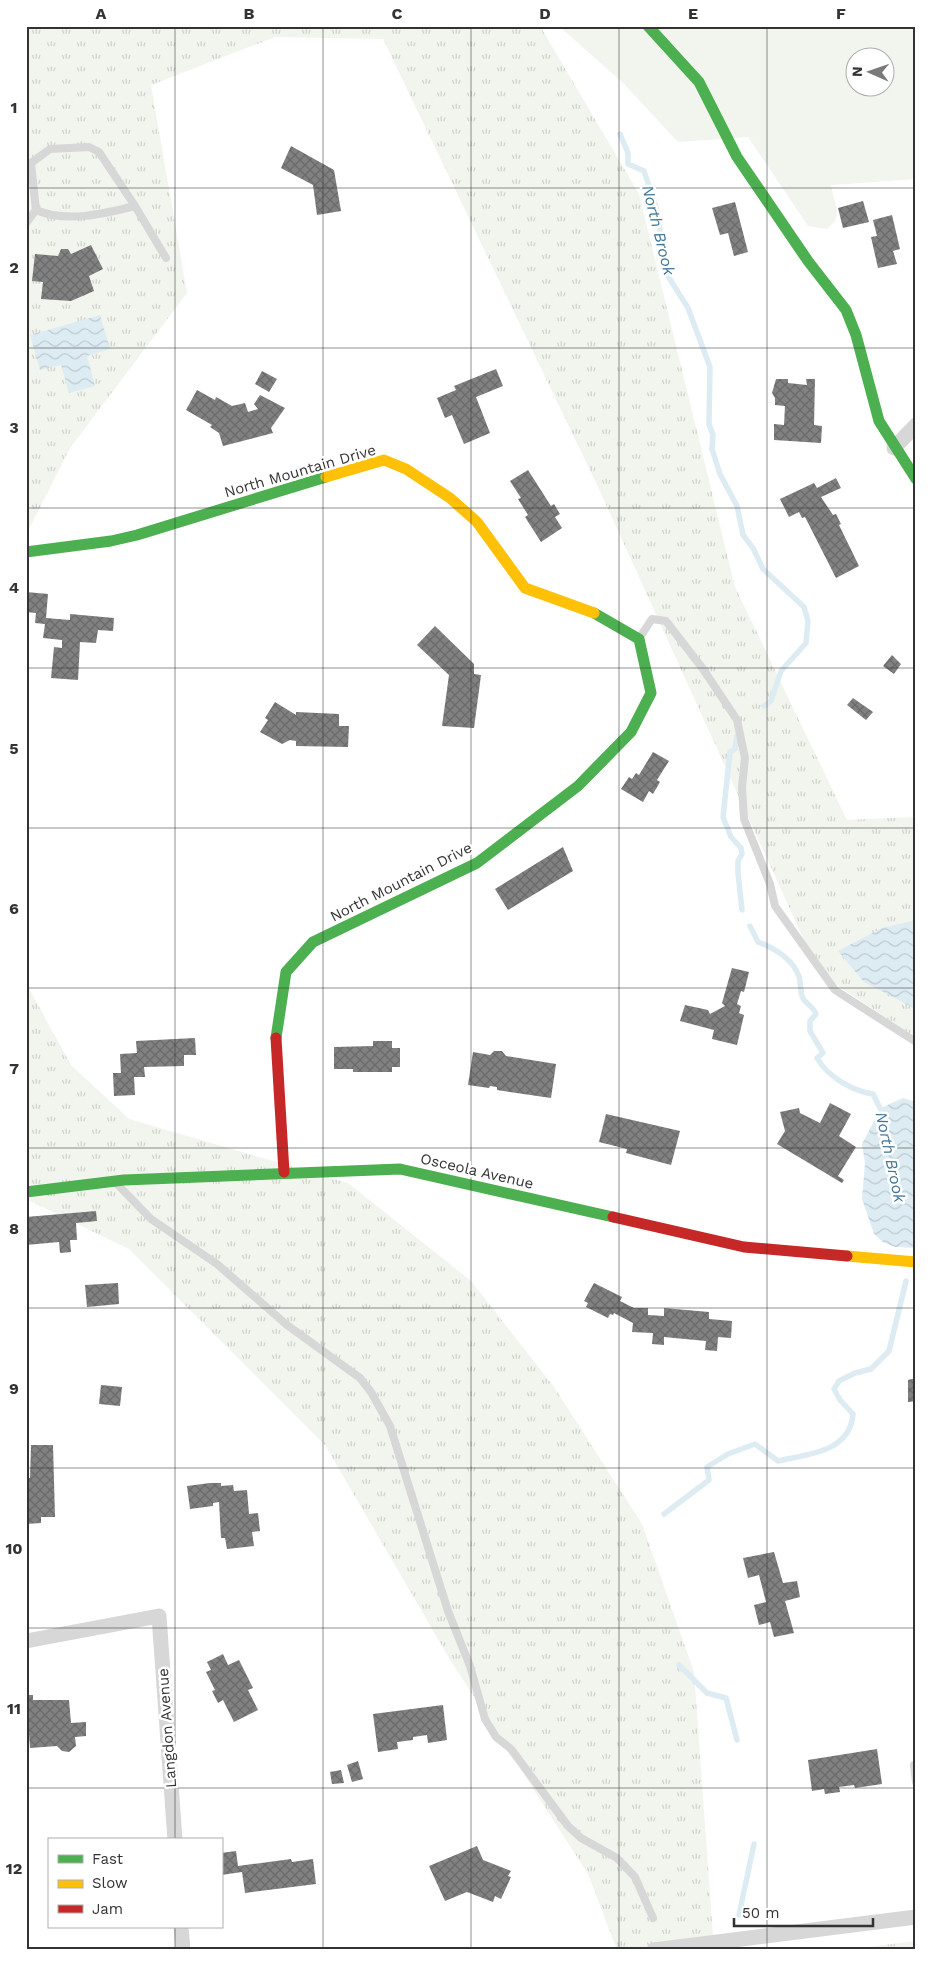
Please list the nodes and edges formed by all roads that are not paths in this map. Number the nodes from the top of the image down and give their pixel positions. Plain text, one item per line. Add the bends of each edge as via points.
1 (648, 26) edge
2 (29, 163) edge
3 (135, 206) junction
4 (36, 210) junction
5 (26, 223) edge
6 (166, 258) dead end
7 (916, 424) edge
8 (894, 448) junction
9 (916, 479) edge
10 (26, 552) edge
11 (639, 639) junction
12 (916, 1042) edge
13 (284, 1172) junction
14 (114, 1182) junction
15 (26, 1192) edge
16 (916, 1262) edge
17 (26, 1641) edge
18 (914, 1765) dead end
19 (916, 1782) edge
20 (175, 1838) edge
21 (916, 1917) edge
22 (653, 1918) dead end
23 (181, 1928) edge
24 (183, 1950) edge
25 (654, 1950) edge

1 - 8 street via 699,82 737,157 808,261 846,310 856,334 879,421
2 - 3 lane via 50,149 88,147 98,152
2 - 4 lane
3 - 4 lane via 103,214 52,217
3 - 6 lane
4 - 5 lane
7 - 8 street
8 - 9 street
10 - 11 street, North Mountain Drive via 111,541 384,460 406,469 450,498 477,522 525,588 601,615
11 - 12 lane via 652,619 666,621 704,669 737,720 745,758 742,788 744,819 770,884 774,906 835,990
11 - 13 street, North Mountain Drive via 651,693 630,732 578,786 477,863 313,942 286,972 276,1040
13 - 14 street, Osceola Avenue
13 - 16 street, Osceola Avenue via 400,1169 744,1247
14 - 15 street, Osceola Avenue
14 - 22 lane via 151,1219 217,1264 287,1324 360,1378 371,1392 390,1426 485,1719 568,1826 580,1838 617,1858 635,1877
17 - 20 street, Langdon Avenue via 159,1616
18 - 19 lane
21 - 25 street
23 - 24 street

